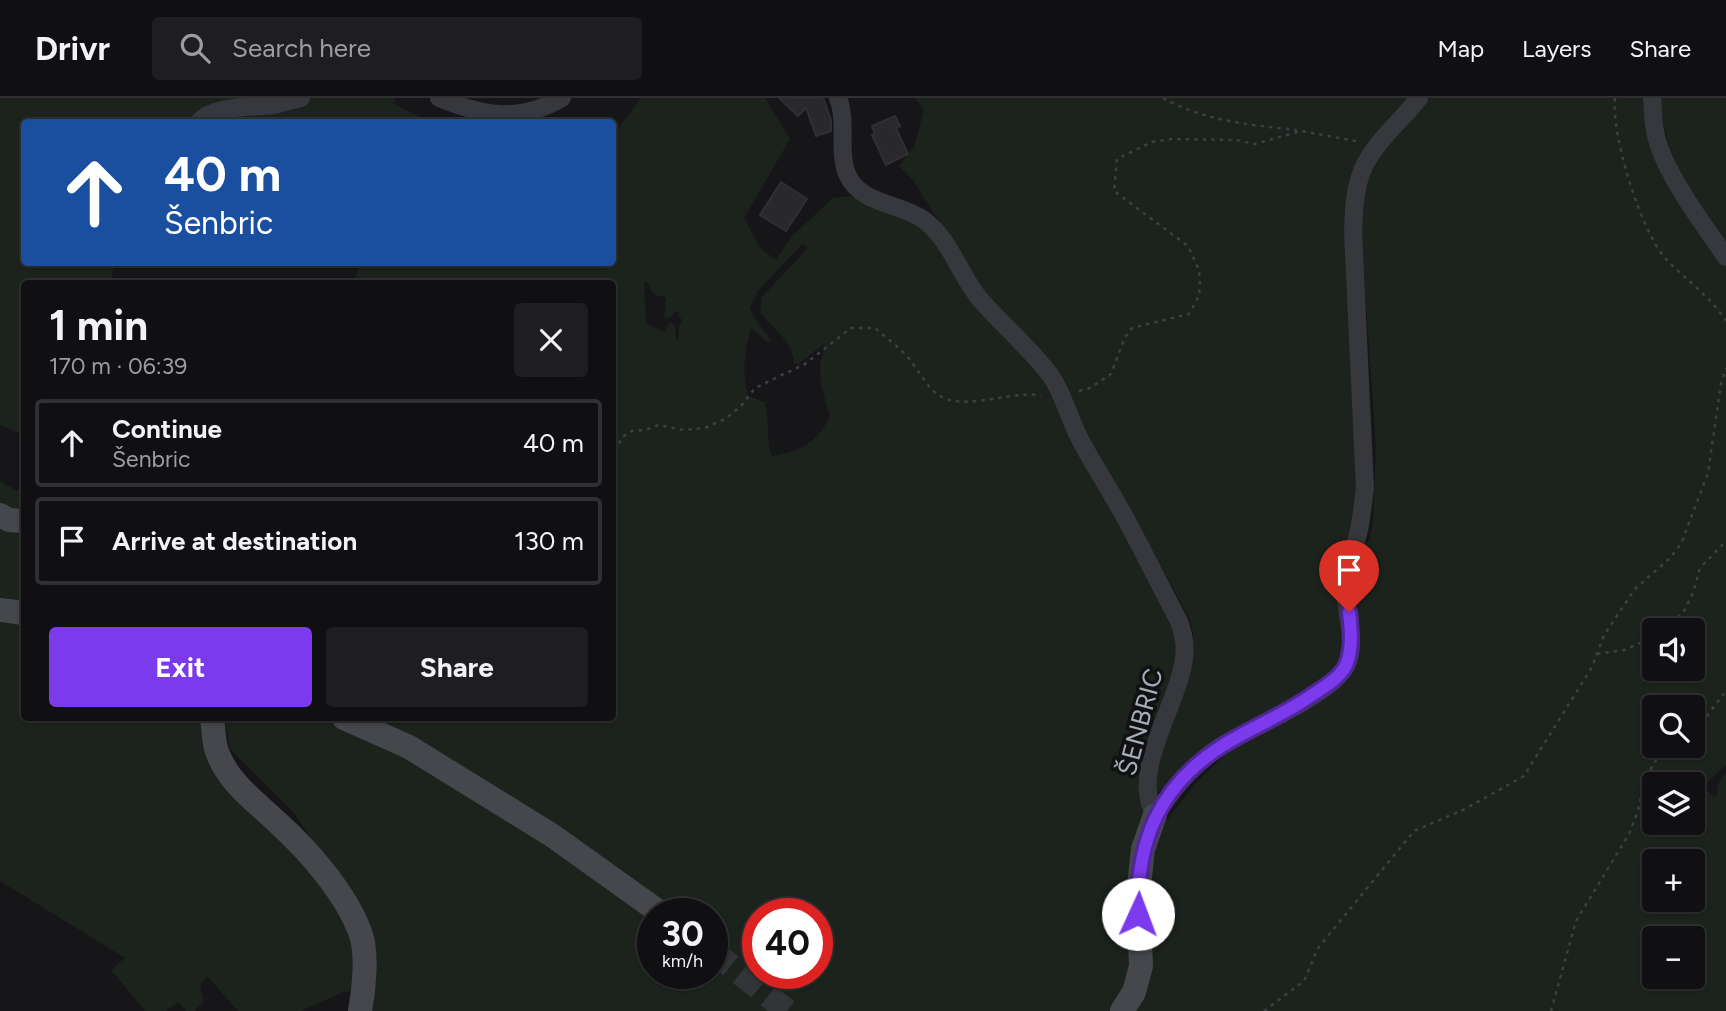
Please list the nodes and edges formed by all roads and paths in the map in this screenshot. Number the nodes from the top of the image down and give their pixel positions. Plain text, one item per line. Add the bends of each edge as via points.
1 (301, 98) edge
2 (439, 98) edge
3 (562, 98) edge
4 (838, 98) edge
5 (1163, 98) edge
6 (1419, 98) edge
7 (1615, 98) edge
8 (1652, 98) edge
9 (202, 119) edge
10 (1301, 131) junction
11 (1378, 147) junction
12 (1726, 257) edge
13 (1726, 321) edge
14 (1726, 368) edge
15 (1061, 396) junction
16 (616, 450) edge
17 (0, 515) edge
18 (21, 521) edge
19 (1726, 541) edge
20 (0, 610) edge
21 (21, 613) edge
22 (1677, 618) edge
23 (1642, 642) edge
24 (1597, 654) junction
25 (1726, 691) edge
26 (1705, 717) edge
27 (212, 721) edge
28 (351, 721) edge
29 (1658, 758) edge
30 (1155, 815) junction
31 (640, 898) edge
32 (360, 1011) edge
33 (1122, 1011) edge
34 (1264, 1011) edge
35 (1551, 1011) edge

1 - 9 street via 216,111
2 - 3 street via 480,113 501,115 544,108
4 - 15 street, ŠENBRIC via 845,125 844,160 855,188 926,221 978,297 1036,357
5 - 10 path via 1185,110 1243,124
6 - 11 street, ŠENBRIC
7 - 13 path via 1618,145 1652,241 1715,303
8 - 12 street via 1656,134 1670,169
10 - 11 path
10 - 15 path via 1255,144 1236,140 1152,142 1117,159 1114,191 1188,246 1199,270 1199,296 1189,314 1132,328 1111,374 1090,388
11 - 30 street, ŠENBRIC via 1367,160 1355,196 1365,488 1346,597 1351,646 1346,667 1298,704 1221,746 1194,767
14 - 24 path via 1708,473 1681,544 1635,589 1604,635
15 - 16 path via 946,401 875,328 851,328 805,363 755,388 725,419 705,428 659,425 632,431 622,437
15 - 30 street, ŠENBRIC via 1185,639 1184,659 1151,761 1147,787
17 - 18 street
19 - 22 path via 1700,568 1693,593
20 - 21 street
23 - 24 path
24 - 34 path via 1524,776 1414,831 1318,948 1304,981
25 - 26 path
27 - 32 street via 217,753 237,786 312,857 361,933
28 - 31 street via 408,747 553,836
29 - 35 path via 1645,778 1629,834 1576,921
30 - 33 street via 1143,849 1138,895 1141,966 1134,992

